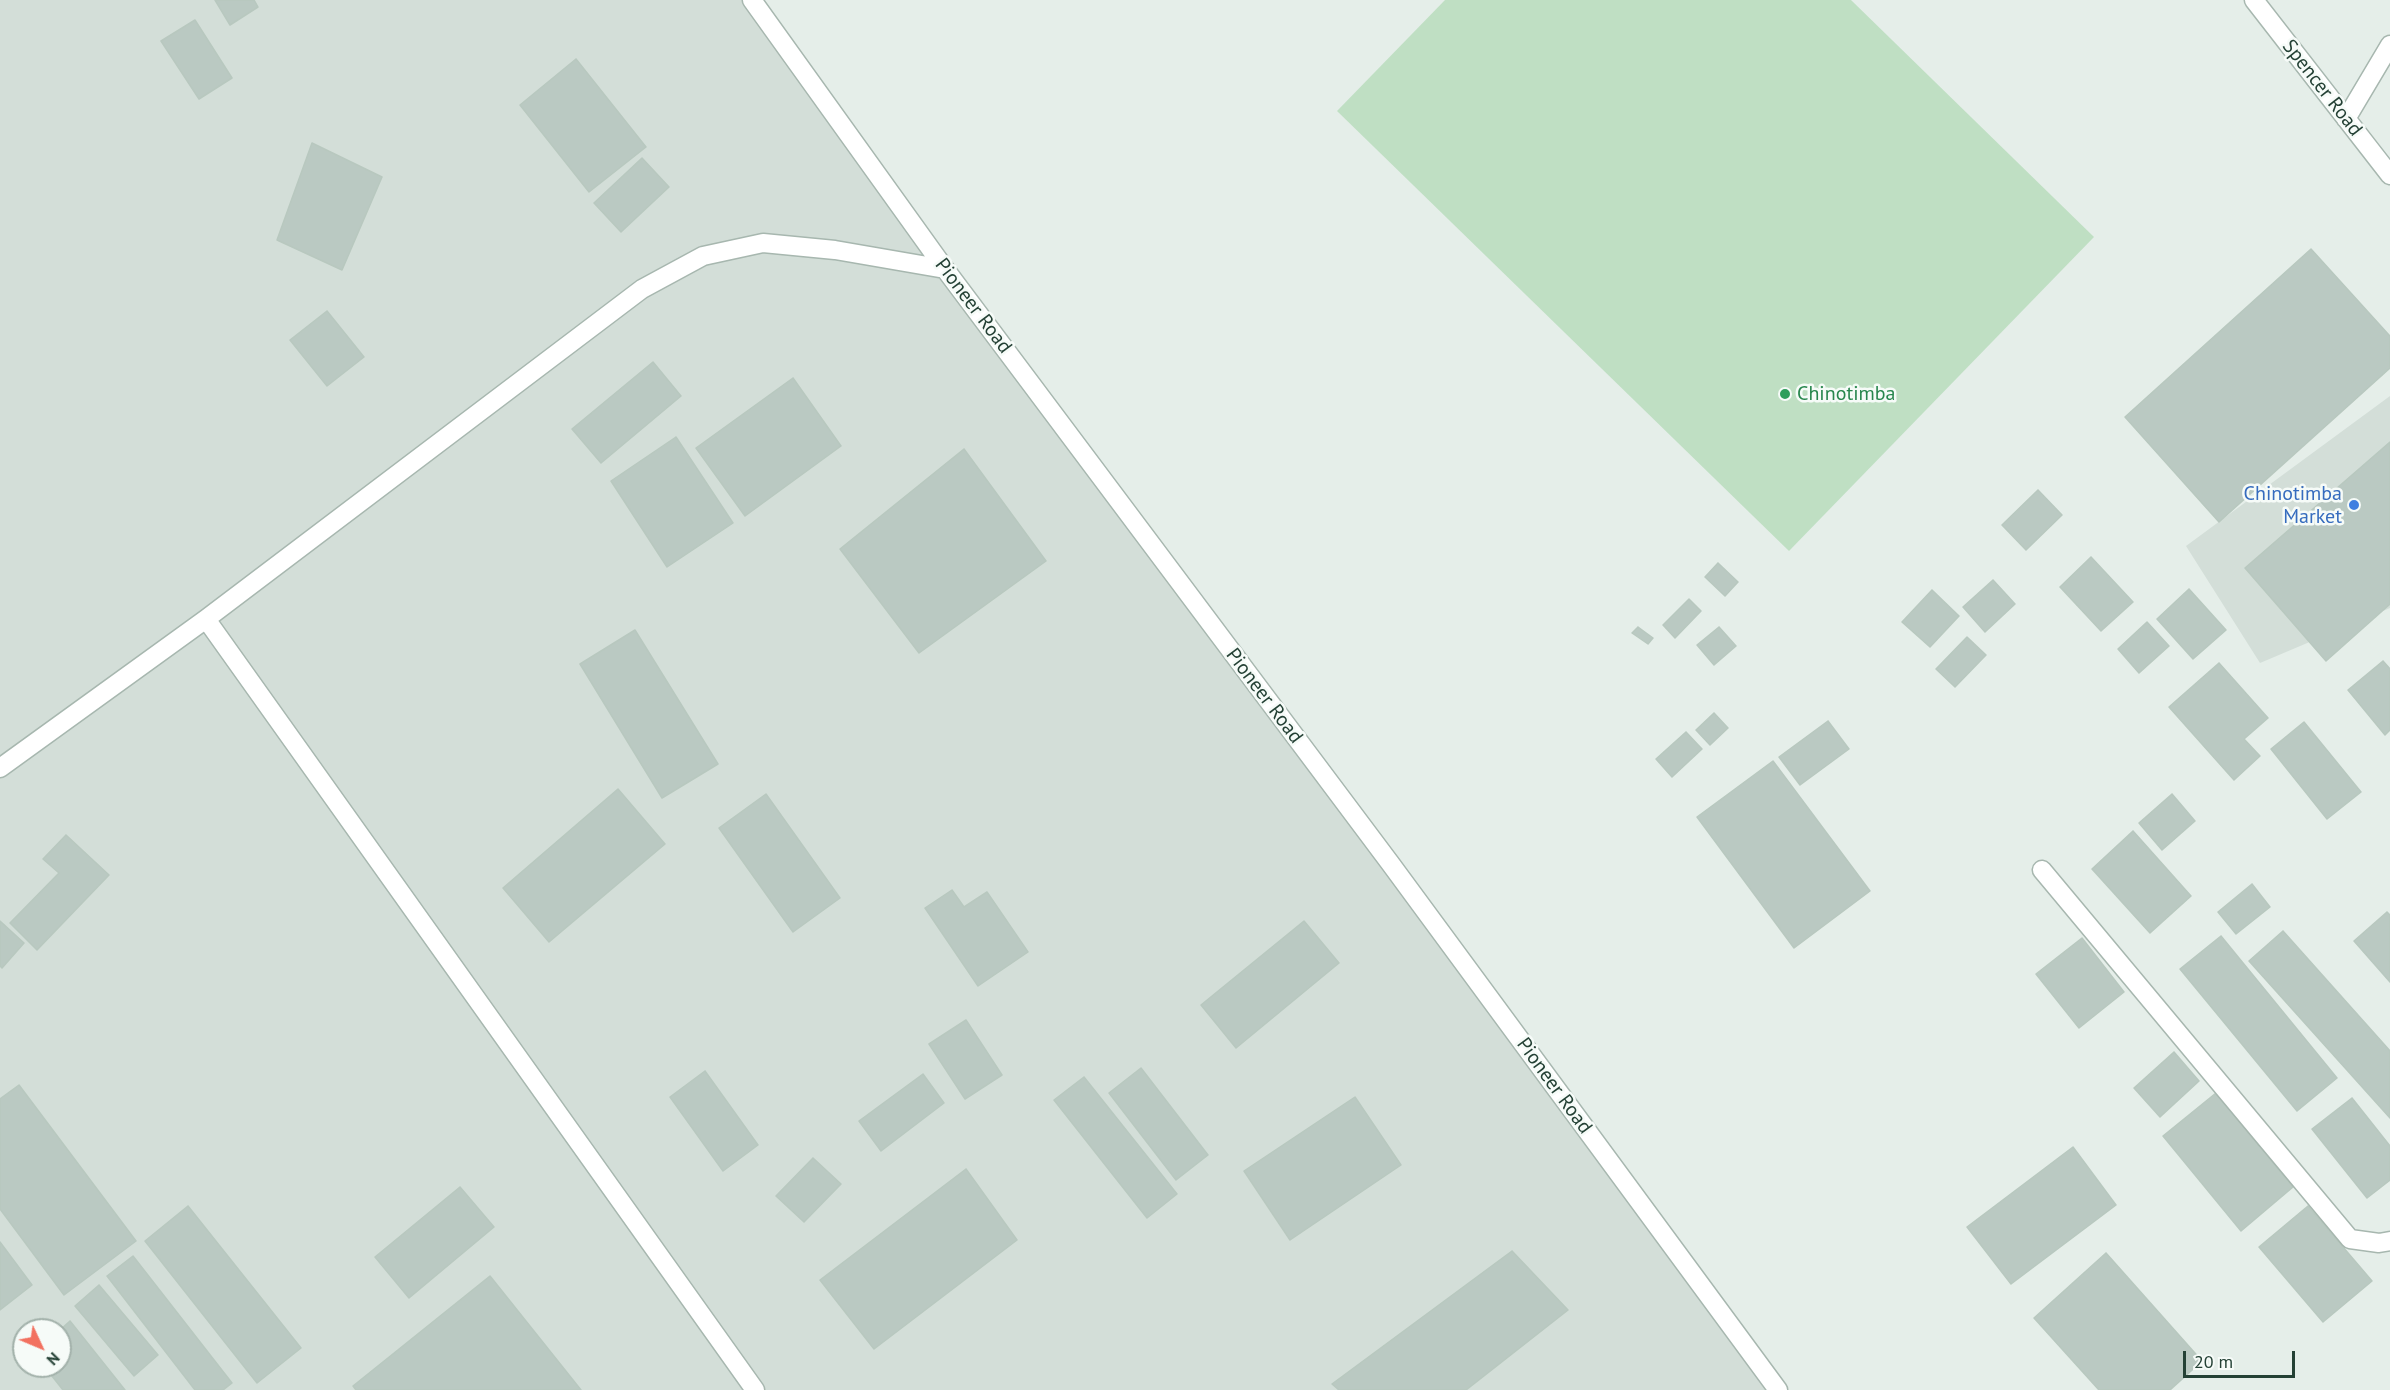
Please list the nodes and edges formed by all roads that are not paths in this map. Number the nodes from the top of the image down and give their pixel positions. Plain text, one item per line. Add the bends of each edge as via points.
1 (752, 0) edge
2 (2254, 0) edge
3 (2390, 45) edge
4 (2346, 119) junction
5 (2390, 175) edge
6 (945, 269) junction
7 (206, 620) junction
8 (0, 768) edge
9 (2042, 870) dead end
10 (2390, 1241) edge
11 (755, 1390) edge
12 (1778, 1390) edge

1 - 6 street, Pioneer Road
2 - 4 street, Spencer Road
3 - 4 street
4 - 5 street, Spencer Road
6 - 7 street via 835,250 763,243 703,256 642,289
6 - 12 street, Pioneer Road
7 - 8 street
7 - 11 street
9 - 10 street via 2350,1239

